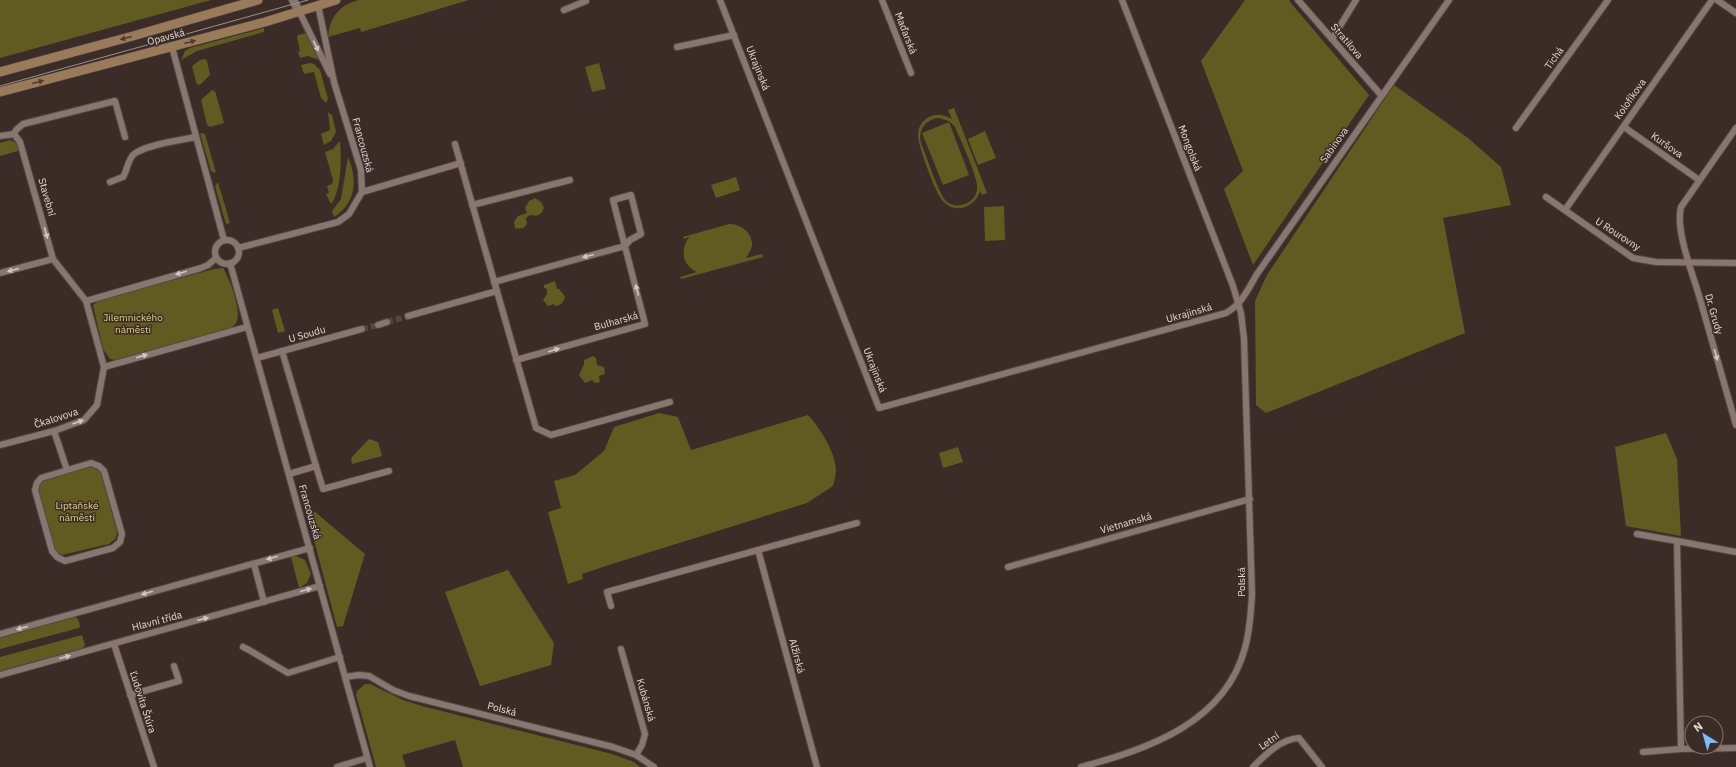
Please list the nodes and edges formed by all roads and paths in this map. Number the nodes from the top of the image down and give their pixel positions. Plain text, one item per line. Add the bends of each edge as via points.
1 (258, 0) edge
2 (293, 0) edge
3 (336, 0) edge
4 (587, 0) edge
5 (720, 0) edge
6 (882, 0) edge
7 (1122, 0) edge
8 (1298, 0) edge
9 (1356, 0) edge
10 (1449, 0) edge
11 (1608, 0) edge
12 (1712, 0) edge
13 (1717, 0) edge
14 (318, 2) edge
15 (1735, 9) edge
16 (564, 10) dead end
17 (299, 11) junction
18 (734, 35) junction
19 (1332, 39) junction
20 (172, 47) junction
21 (677, 47) dead end
22 (0, 72) edge
23 (911, 73) dead end
24 (334, 82) junction
25 (0, 92) edge
26 (1381, 95) junction
27 (1624, 127) junction
28 (1516, 128) dead end
29 (1736, 128) edge
30 (14, 134) junction
31 (0, 136) edge
32 (125, 137) dead end
33 (196, 137) junction
34 (455, 144) dead end
35 (460, 163) junction
36 (570, 180) dead end
37 (1699, 180) junction
38 (110, 182) dead end
39 (362, 192) junction
40 (1546, 197) dead end
41 (472, 205) junction
42 (1565, 210) junction
43 (224, 240) junction
44 (625, 246) junction
45 (238, 248) junction
46 (216, 258) junction
47 (53, 259) junction
48 (230, 263) junction
49 (1736, 263) edge
50 (1689, 264) junction
51 (0, 273) edge
52 (494, 282) junction
53 (497, 292) junction
54 (86, 301) junction
55 (1239, 304) junction
56 (408, 316) tunnel mouth
57 (387, 322) tunnel mouth
58 (378, 324) tunnel mouth
59 (247, 327) junction
60 (362, 329) tunnel mouth
61 (282, 351) junction
62 (257, 358) junction
63 (516, 360) junction
64 (104, 367) junction
65 (670, 402) dead end
66 (1736, 425) edge
67 (54, 431) junction
68 (0, 445) edge
69 (316, 466) junction
70 (67, 470) junction
71 (389, 471) dead end
72 (289, 474) junction
73 (1250, 499) junction
74 (856, 523) dead end
75 (1637, 534) dead end
76 (1677, 541) junction
77 (310, 548) junction
78 (758, 550) junction
79 (1736, 552) edge
80 (254, 564) junction
81 (1008, 567) dead end
82 (320, 586) junction
83 (264, 602) junction
84 (611, 606) dead end
85 (0, 634) edge
86 (114, 644) junction
87 (243, 647) dead end
88 (621, 649) dead end
89 (340, 657) junction
90 (174, 666) dead end
91 (0, 675) edge
92 (345, 677) junction
93 (130, 695) junction
94 (1734, 747) edge
95 (1681, 749) junction
96 (1643, 752) dead end
97 (636, 755) junction
98 (367, 758) junction
99 (1102, 764) edge
100 (154, 767) edge
101 (337, 767) edge
102 (370, 767) edge
103 (654, 767) edge
104 (817, 767) edge
105 (1081, 767) edge
106 (1253, 767) edge
107 (1322, 767) edge

1 -> 22 main road, Opavská
2 - 17 street, Francouzská
3 - 14 main road, Opavská
4 - 16 street
5 - 18 street, Ukrajinská
6 - 23 street, Maďarská
7 - 55 street, Mongolská
8 - 19 street, Stratilova
9 - 19 street
10 - 26 street, Sabinova
11 - 28 street, Tichá
12 - 27 street, Kolofíkova
13 - 15 street
14 - 17 main road, Opavská
14 - 24 street, Francouzská
20 -> 17 main road, Opavská
17 -> 24 street, Francouzská
18 - 21 street
18 - 55 street, Ukrajinská via 879,408 1226,313
19 - 26 street, Stratilova
25 -> 20 main road, Opavská
20 - 33 street
24 - 39 street, Francouzská via 361,170
26 - 55 street, Sabinova
27 - 37 street, Kuršova
27 - 42 street, Kolofíkova
29 - 37 street
30 - 31 street
30 - 32 street via 23,124 114,101
30 -> 47 street, Stavební via 20,142
33 - 38 street via 141,150 133,155 123,177
33 - 43 street
34 - 35 street
35 - 39 street
35 - 41 street
36 - 41 street
37 - 50 street, Dr. Grudy via 1681,207 1679,216
39 - 45 street via 349,214 338,222
40 - 42 street, U Rourovny
41 - 52 street
42 - 50 street, U Rourovny via 1633,258
43 - 45 street via 233,241
43 - 46 street via 215,248
44 - 44 street, Bulharská via 630,240 642,234 631,195 613,200
44 -> 52 street, Bulharská
63 -> 44 street, Bulharská via 645,324
45 - 48 street via 238,258
46 - 48 street via 224,264
46 -> 54 street via 201,268
47 -> 51 street
47 - 54 street
48 - 59 street, Francouzská
49 - 50 street, U Rourovny
50 -> 66 street, Dr. Grudy
52 - 53 street
53 - 56 street
53 - 63 street
54 - 64 street
55 - 73 street, Polská via 1244,340
57 - 58 street
59 - 62 street, Francouzská
64 -> 59 street
60 - 61 street, U Soudu
61 - 62 street, U Soudu
61 - 69 street
62 - 72 street, Francouzská
63 - 65 street via 536,428 551,435
67 -> 64 street, Čkalovova via 84,420 97,405
67 - 68 street, Čkalovova
67 - 70 street
69 - 71 street via 323,489
69 - 72 street
70 - 70 street via 42,478 35,490 52,551 57,558 65,561 113,548 120,542 122,534 104,471 91,463
72 - 77 street, Francouzská
73 - 81 street, Vietnamská
73 - 99 street, Polská via 1251,607 1245,648 1232,678 1211,706 1183,728 1146,747
74 - 78 street
75 - 76 street
76 - 79 street
76 - 95 street
77 -> 80 street
77 - 82 street, Francouzská
78 - 84 street via 607,592
78 - 104 street, Alžírská
80 - 83 street
80 -> 85 street
83 -> 82 street, Hlavní třída
82 - 89 street, Francouzská
86 -> 83 street, Hlavní třída
91 -> 86 street, Hlavní třída
86 - 93 street, Ľudovíta Štúra
87 - 89 street via 288,673
88 - 97 street, Kubánská via 645,734
89 - 92 street, Francouzská
90 - 93 street via 179,681
92 - 97 street, Polská via 364,675 409,696
92 - 98 street, Francouzská
93 - 100 street, Ľudovíta Štúra
94 - 95 street
95 - 96 street
97 - 103 street, Polská
98 - 101 street
98 - 102 street, Francouzská
99 - 105 street, Polská
106 - 107 street, Letní via 1287,740 1299,738

